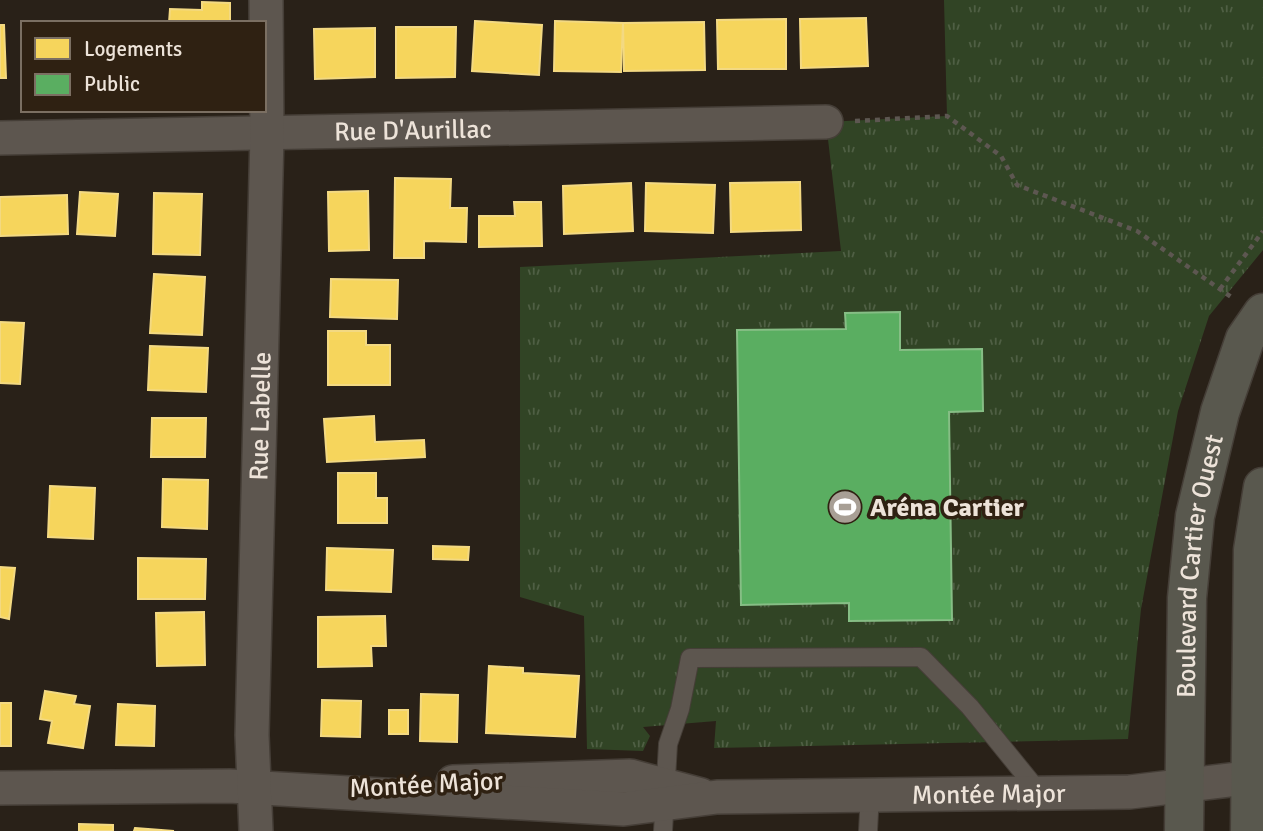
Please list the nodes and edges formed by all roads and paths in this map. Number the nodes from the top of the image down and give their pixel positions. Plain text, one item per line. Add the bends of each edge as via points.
1 (266, 0) edge
2 (826, 122) joint
3 (267, 135) junction
4 (0, 138) edge
5 (1263, 231) edge
6 (1220, 289) junction
7 (1262, 315) edge
8 (1263, 487) edge
9 (1257, 777) edge
10 (1185, 786) junction
11 (253, 787) junction
12 (0, 788) edge
13 (1038, 792) junction
14 (870, 794) junction
15 (664, 806) edge
16 (256, 831) edge
17 (868, 831) edge
18 (1184, 831) edge
19 (1250, 831) edge

1 - 3 street, Rue Labelle
2 - 3 street, Rue D'Aurillac
2 - 6 path via 947,116 1001,156 1017,185 1137,231
3 - 4 street, Rue D'Aurillac
3 - 11 street, Rue Labelle
5 - 6 path
6 - 7 path
7 - 10 street, Boulevard Cartier Ouest via 1245,340 1220,412 1195,516 1187,597
8 - 9 street, Boulevard Cartier Ouest via 1253,550
9 - 10 street, Montée Major
9 - 19 street, Boulevard Cartier Ouest
10 - 13 street, Montée Major via 1130,792
10 - 18 street, Boulevard Cartier Ouest
11 - 12 street, Montée Major
11 - 15 street, Montée Major via 568,808
11 - 16 street, Rue Labelle
13 - 14 street, Montée Major
13 - 15 lane via 970,707 921,657 690,658 668,744
14 - 15 street, Montée Major via 713,798
14 - 17 lane

